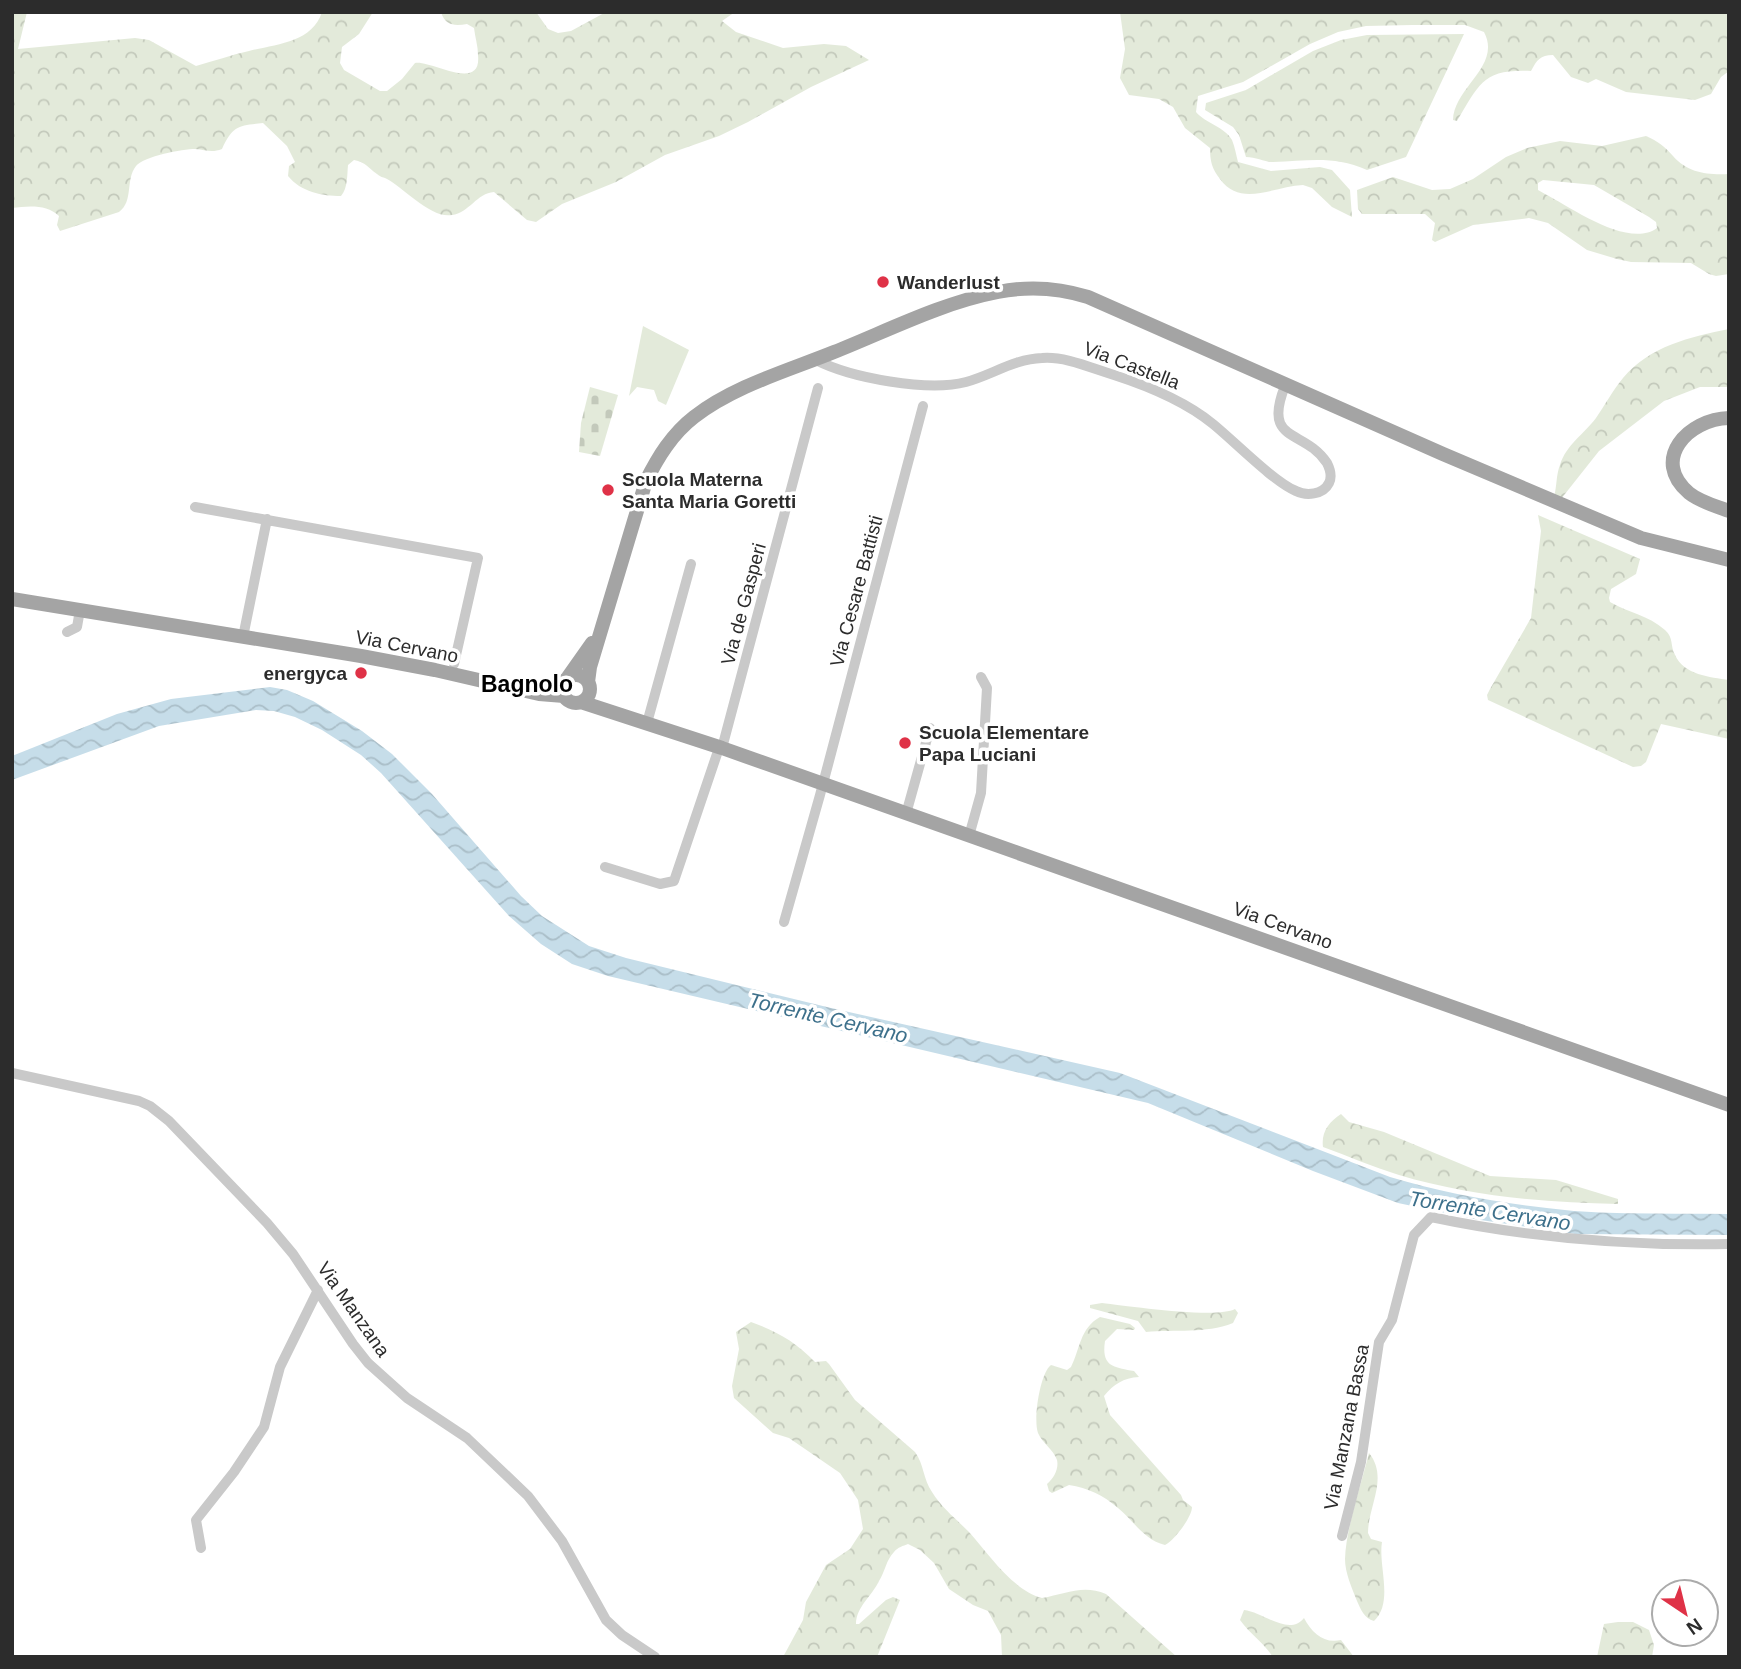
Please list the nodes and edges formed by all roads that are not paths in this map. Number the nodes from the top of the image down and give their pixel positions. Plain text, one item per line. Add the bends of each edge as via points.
1 (816, 360) junction
2 (1285, 386) junction
3 (818, 388) dead end
4 (923, 406) dead end
5 (1729, 418) edge
6 (195, 507) dead end
7 (1729, 511) edge
8 (267, 519) junction
9 (1729, 560) edge
10 (691, 564) dead end
11 (12, 599) edge
12 (80, 610) junction
13 (605, 617) junction
14 (68, 632) dead end
15 (243, 637) junction
16 (454, 664) dead end
17 (981, 677) dead end
18 (567, 679) junction
19 (589, 685) junction
20 (527, 691) junction
21 (564, 696) junction
22 (581, 702) junction
23 (614, 713) junction
24 (647, 723) junction
25 (930, 729) dead end
26 (720, 748) junction
27 (823, 785) junction
28 (906, 814) junction
29 (969, 836) junction
30 (605, 867) dead end
31 (784, 922) dead end
32 (12, 1073) edge
33 (1729, 1105) edge
34 (1729, 1244) edge
35 (318, 1290) junction
36 (1342, 1536) dead end
37 (201, 1548) dead end
38 (655, 1657) edge

1 - 2 main road via 968,300 1015,290 1048,289 1088,297
1 - 2 street, Via Castella via 841,370 933,386 967,382 1027,359 1060,359 1169,397 1210,422 1289,488 1318,492 1330,479 1328,464 1291,435 1278,418 1276,410
1 - 13 main road via 731,394 674,436 646,481
2 - 9 main road via 1642,538
3 - 26 street, Via de Gasperi
4 - 27 street, Via Cesare Battisti
5 - 7 main road via 1698,425 1682,438 1673,463 1676,477 1689,493
6 - 8 street, Via Cervano
8 - 15 street
8 - 16 street, Via Cervano via 478,558
10 - 24 street
11 - 12 main road, Via Cervano
12 - 14 street via 77,627
12 - 15 main road, Via Cervano
13 - 18 main road
13 - 19 main road
15 - 20 main road, Via Cervano
17 - 29 street via 987,688 982,784
18 - 19 main road via 577,675
18 - 20 main road
18 - 21 main road
19 - 22 main road
19 - 23 main road via 596,702
20 - 21 main road, Via Cervano
21 - 22 main road via 573,703
22 - 23 main road, Via Cervano
23 - 24 main road, Via Cervano
24 - 26 main road, Via Cervano
25 - 28 street
26 - 27 main road, Via Cervano
26 - 30 street, Via de Gasperi via 674,881 660,884
27 - 28 main road, Via Cervano
27 - 31 street
28 - 29 main road, Via Cervano
29 - 33 main road, Via Cervano
32 - 35 street, Via Manzana via 150,1106 189,1140 267,1223
34 - 36 street, Via Manzana Bassa via 1567,1240 1431,1217 1414,1234 1392,1320 1380,1342 1361,1462
35 - 37 street via 280,1367 264,1427 196,1520
35 - 38 street, Via Manzana via 368,1363 407,1398 467,1438 528,1496 562,1541 606,1620

